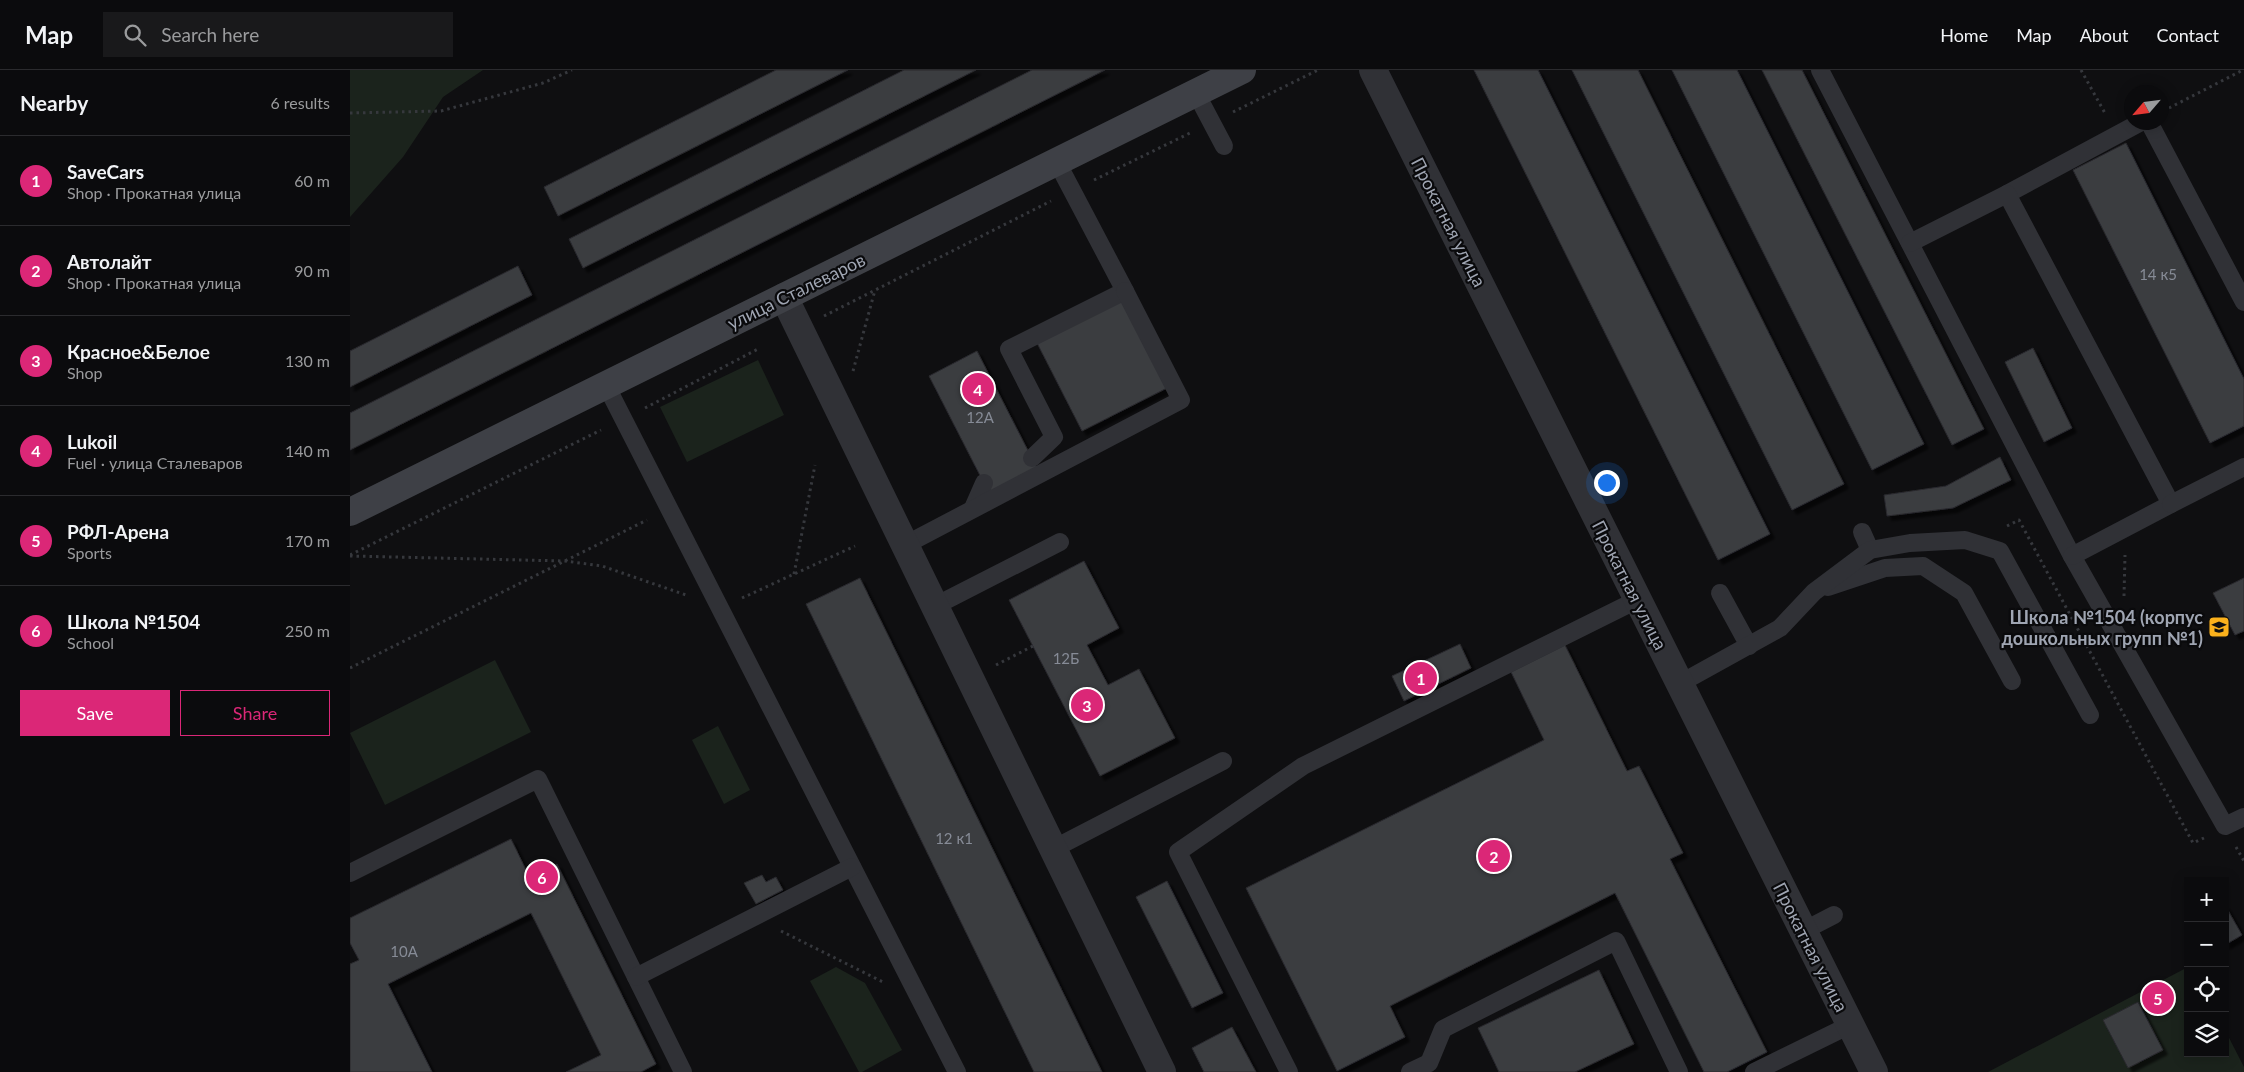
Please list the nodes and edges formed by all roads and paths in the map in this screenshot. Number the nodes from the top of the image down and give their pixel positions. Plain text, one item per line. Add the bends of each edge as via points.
1 (572, 70) edge
2 (1242, 70) edge
3 (1373, 70) edge
4 (1820, 70) edge
5 (2081, 70) edge
6 (2243, 70) edge
7 (1196, 93) junction
8 (2169, 108) edge
9 (350, 113) edge
10 (2127, 130) edge
11 (2154, 130) edge
12 (2117, 136) junction
13 (1224, 146) dead end
14 (1057, 162) junction
15 (2007, 194) junction
16 (1910, 243) junction
17 (875, 290) dead end
18 (1125, 291) junction
19 (784, 297) junction
20 (2244, 302) edge
21 (758, 349) dead end
22 (851, 379) dead end
23 (606, 385) junction
24 (623, 419) junction
25 (1032, 458) dead end
26 (815, 465) dead end
27 (2244, 467) edge
28 (984, 483) dead end
29 (2171, 504) junction
30 (973, 508) junction
31 (669, 509) junction
32 (350, 512) edge
33 (2125, 528) junction
34 (1862, 532) dead end
35 (1060, 542) dead end
36 (1975, 543) junction
37 (905, 545) junction
38 (1870, 550) junction
39 (350, 555) edge
40 (2072, 556) junction
41 (565, 561) junction
42 (794, 574) dead end
43 (1814, 592) junction
44 (1720, 593) dead end
45 (2124, 597) dead end
46 (1638, 600) junction
47 (935, 606) junction
48 (1033, 646) dead end
49 (1749, 646) junction
50 (994, 666) dead end
51 (350, 668) edge
52 (2012, 681) dead end
53 (1680, 684) junction
54 (2090, 715) dead end
55 (1223, 761) dead end
56 (2244, 817) edge
57 (2225, 826) junction
58 (1053, 849) junction
59 (852, 867) junction
60 (350, 873) edge
61 (1834, 915) dead end
62 (754, 917) junction
63 (1803, 931) junction
64 (636, 977) junction
65 (922, 1002) junction
66 (1850, 1025) junction
67 (683, 1072) edge
68 (958, 1072) edge
69 (1162, 1072) edge
70 (1290, 1072) edge
71 (1410, 1072) edge
72 (1679, 1072) edge
73 (1754, 1072) edge
74 (1874, 1072) edge

1 - 9 path via 543,83 441,111
2 - 7 main road, улица Сталеваров
3 - 46 street, Прокатная улица
4 - 16 lane
5 - 12 path
6 - 8 path
7 - 13 lane
7 - 14 main road, улица Сталеваров
10 - 12 lane
11 - 20 lane
12 - 15 lane
14 - 18 lane
14 - 19 main road, улица Сталеваров
15 - 16 lane
15 - 29 lane
16 - 40 lane via 2004,437
17 - 22 path
18 - 25 lane via 1009,349 1054,437
18 - 30 lane via 1181,400
19 - 23 main road, улица Сталеваров
19 - 37 street
21 - 24 path
23 - 24 lane
23 - 32 main road, улица Сталеваров
24 - 31 lane
24 - 39 path
26 - 42 path
27 - 29 lane
28 - 30 lane
29 - 33 lane
30 - 37 lane
31 - 41 path
31 - 59 lane
33 - 40 lane
33 - 45 path
34 - 38 lane
35 - 47 lane
36 - 38 lane via 1965,540 1910,543
36 - 54 lane via 2000,551
36 - 57 path via 2019,520 2193,844
37 - 47 street
38 - 43 lane
39 - 41 path
40 - 57 lane
41 - 51 path
43 - 49 lane via 1780,628
43 - 52 lane via 1885,568 1923,566 1964,593
44 - 49 lane
46 - 53 street, Прокатная улица
46 - 70 lane via 1303,766 1178,852
47 - 58 street
48 - 50 path
49 - 53 lane
53 - 63 street, Прокатная улица
55 - 58 lane
56 - 57 lane
58 - 69 street
59 - 62 lane
59 - 65 lane
60 - 64 lane via 538,779
61 - 63 lane
62 - 64 lane
62 - 65 path
63 - 66 street, Прокатная улица
64 - 67 lane
65 - 68 lane
66 - 73 lane
66 - 74 street, Прокатная улица
71 - 72 lane via 1429,1063 1444,1029 1616,941

